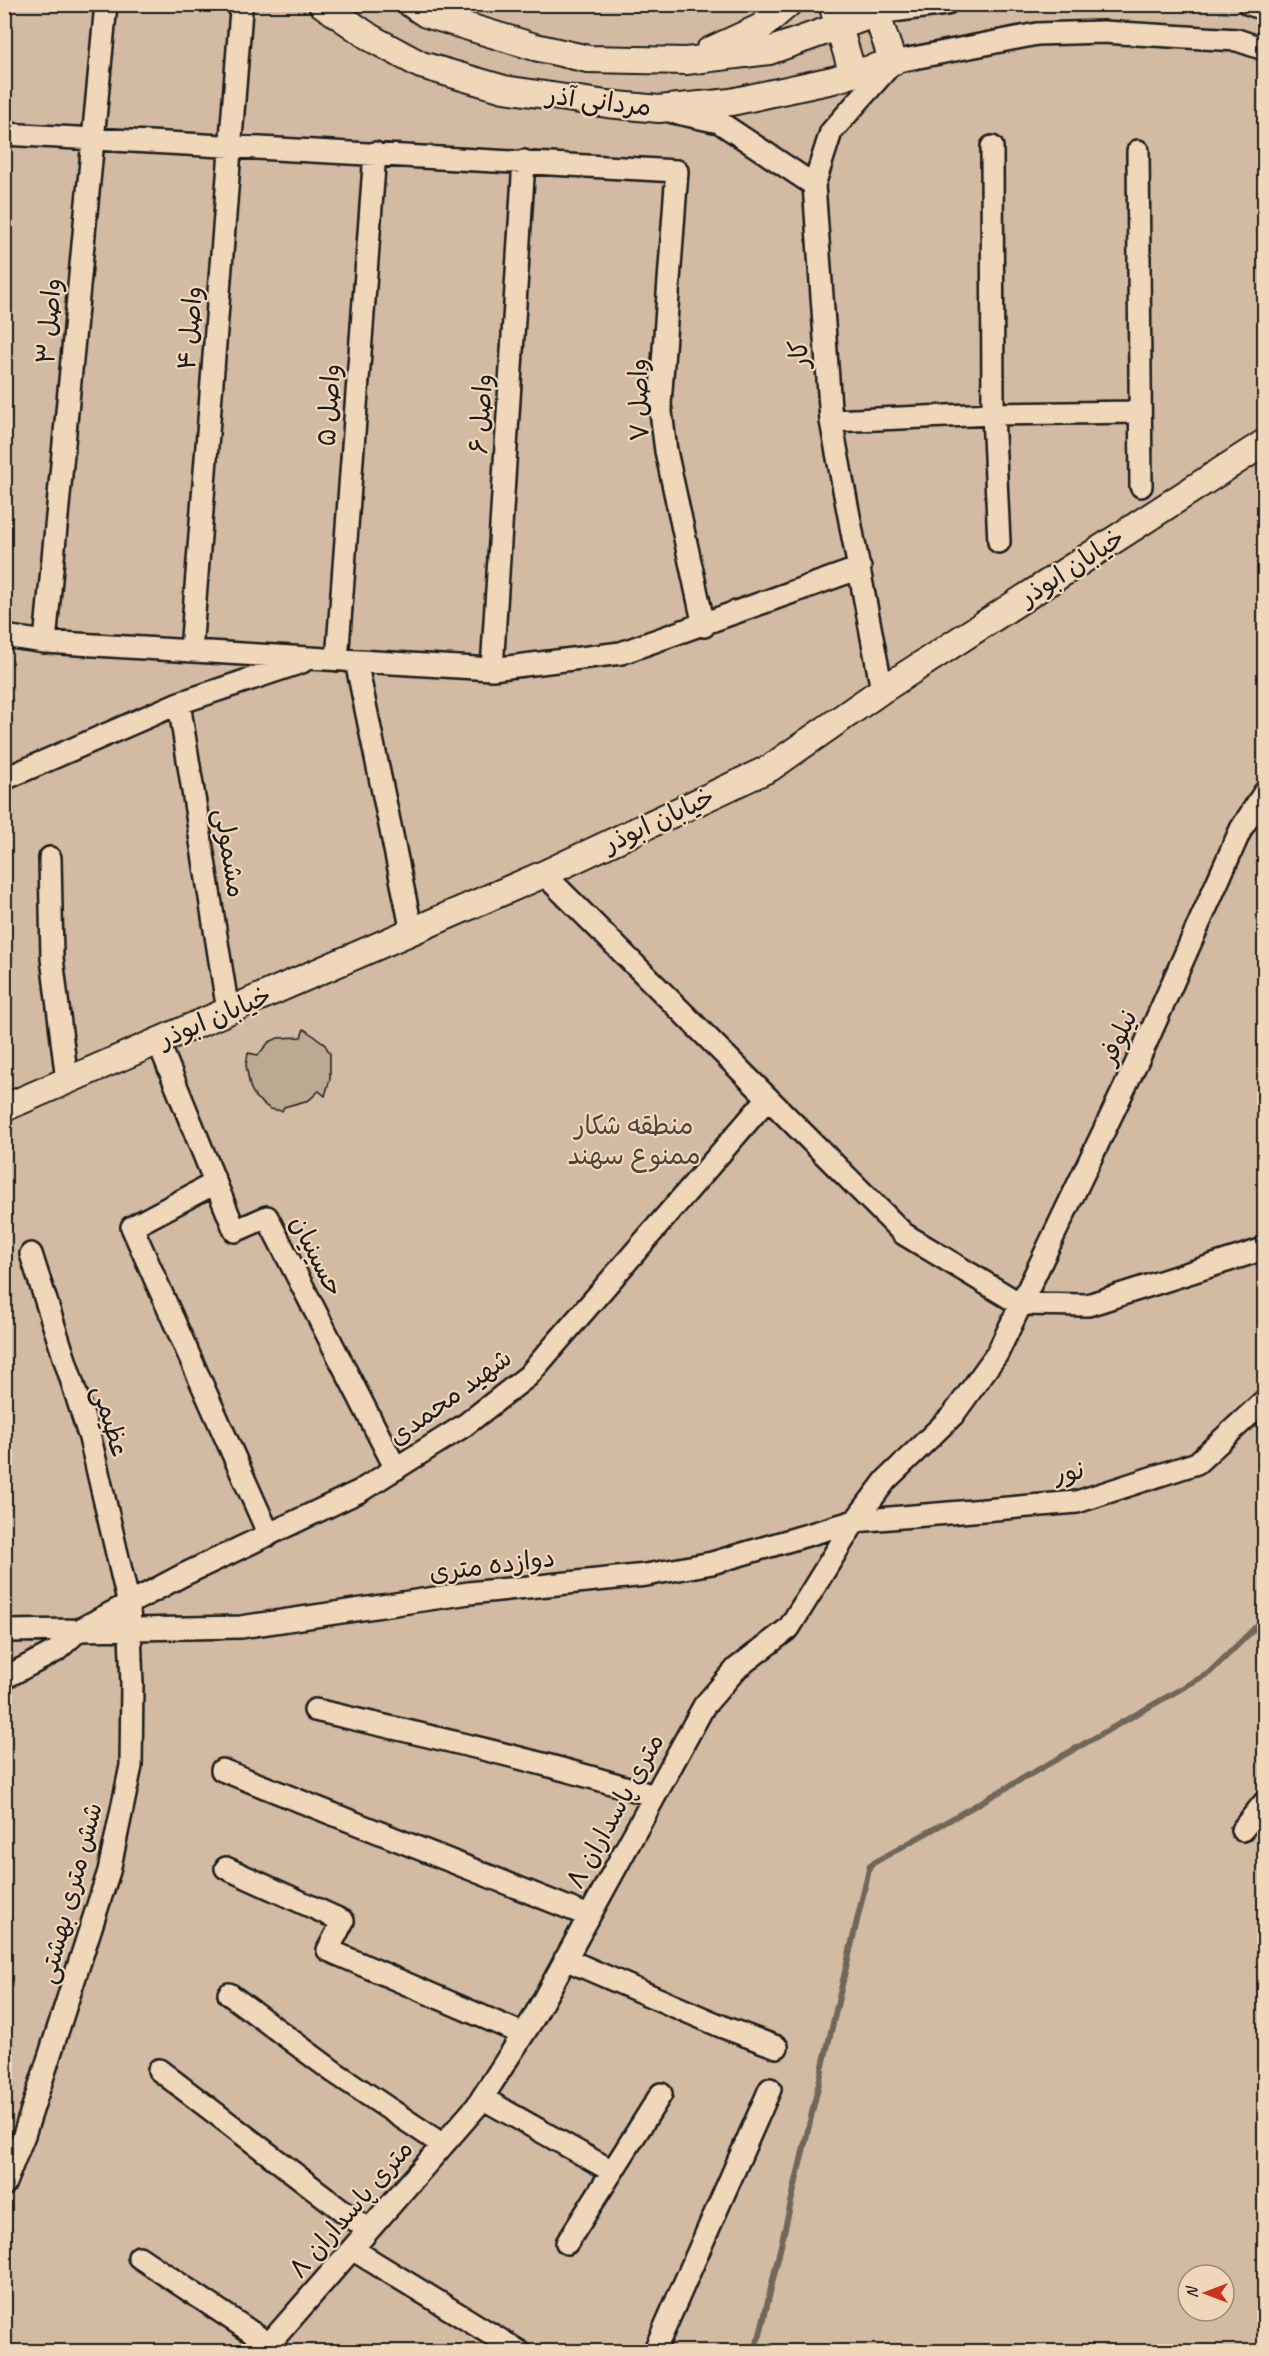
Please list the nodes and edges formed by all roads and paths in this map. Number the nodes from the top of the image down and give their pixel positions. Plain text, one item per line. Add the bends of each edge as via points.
1 (106, 4) edge
2 (322, 4) edge
3 (411, 4) edge
4 (788, 4) edge
5 (946, 4) edge
6 (1249, 4) edge
7 (875, 9) edge
8 (1264, 9) edge
9 (242, 10) dead end
10 (835, 16) edge
11 (1264, 49) edge
12 (686, 61) junction
13 (893, 62) junction
14 (853, 74) junction
15 (659, 109) junction
16 (4, 134) edge
17 (93, 139) junction
18 (231, 146) junction
19 (992, 147) dead end
20 (1138, 151) dead end
21 (375, 153) junction
22 (524, 161) junction
23 (814, 185) junction
24 (1140, 412) junction
25 (993, 414) junction
26 (831, 421) junction
27 (1264, 442) edge
28 (1141, 486) dead end
29 (999, 542) dead end
30 (860, 568) junction
31 (704, 626) junction
32 (4, 636) edge
33 (45, 642) junction
34 (191, 651) junction
35 (312, 658) junction
36 (346, 661) junction
37 (492, 669) junction
38 (882, 690) junction
39 (179, 703) junction
40 (4, 779) edge
41 (1264, 793) edge
42 (50, 858) dead end
43 (544, 874) junction
44 (412, 932) junction
45 (228, 1011) junction
46 (158, 1041) junction
47 (67, 1081) junction
48 (768, 1098) junction
49 (4, 1108) edge
50 (215, 1183) junction
51 (1264, 1250) edge
52 (31, 1254) dead end
53 (1020, 1304) junction
54 (1264, 1401) edge
55 (396, 1469) junction
56 (855, 1521) junction
57 (269, 1535) junction
58 (129, 1605) junction
59 (79, 1630) junction
60 (4, 1631) edge
61 (130, 1631) junction
62 (4, 1678) edge
63 (315, 1710) dead end
64 (222, 1770) dead end
65 (654, 1796) junction
66 (1264, 1803) edge
67 (1242, 1830) dead end
68 (226, 1868) dead end
69 (589, 1916) junction
70 (566, 1959) junction
71 (229, 1994) dead end
72 (523, 2034) junction
73 (777, 2047) dead end
74 (159, 2070) dead end
75 (770, 2089) dead end
76 (661, 2094) dead end
77 (482, 2098) junction
78 (443, 2145) junction
79 (612, 2171) junction
80 (4, 2185) edge
81 (368, 2230) junction
82 (567, 2243) dead end
83 (352, 2249) junction
84 (139, 2257) dead end
85 (265, 2348) edge
86 (520, 2352) edge
87 (654, 2352) edge

1 - 17 street, واصل ۳
2 - 15 main road, مردانی آذر via 371,38 421,65 504,89
3 - 12 main road, مردانی آذر via 426,14 588,59
4 - 12 main road via 761,27
5 - 7 street
6 - 8 street
7 - 10 main road, مردانی آذر
7 - 13 main road
9 - 18 street, واصل ۴
10 - 12 main road, مردانی آذر via 769,51
10 - 14 main road
11 - 13 street via 1237,40 1103,32 1037,34
13 - 14 main road, مردانی آذر
13 - 23 street via 831,132
14 - 15 main road, مردانی آذر via 731,102
15 - 23 street via 719,122
16 - 17 street
17 - 18 street
17 - 33 street, واصل ۳
18 - 21 street
18 - 34 street, واصل ۴
19 - 25 street
20 - 24 street
21 - 22 street
21 - 36 street, واصل ۵
22 - 31 street, واصل ۷ via 677,171 660,404 666,451
22 - 37 street, واصل ۶
23 - 26 street, کار
24 - 25 street
24 - 28 street
25 - 26 street
25 - 29 street
26 - 30 street, کار
27 - 38 main road, خیابان ابوذر
30 - 31 street
30 - 38 street, کار
31 - 37 street via 621,653
32 - 33 street
33 - 34 street
34 - 35 street
35 - 36 street
35 - 39 street
36 - 37 street
36 - 44 street, واصل ۵
38 - 43 main road, خیابان ابوذر via 770,768
39 - 40 street
39 - 45 street, مشمولی
41 - 53 street, نیلوفر via 1241,829 1145,1045
42 - 47 street via 52,958
43 - 44 main road, خیابان ابوذر
43 - 48 street
44 - 45 main road, خیابان ابوذر
45 - 46 main road, خیابان ابوذر
46 - 47 main road, خیابان ابوذر
46 - 50 street, حسینیان
47 - 49 main road, خیابان ابوذر
48 - 53 street via 904,1234
48 - 55 street, شهید محمدی via 528,1376 465,1425
50 - 55 street, حسینیان via 235,1231 267,1217
50 - 57 street via 132,1227
51 - 53 street via 1088,1305
52 - 58 street, عظیمی via 90,1438
53 - 56 street, ۸ متری پاسداران via 997,1354 953,1415 886,1480
54 - 56 street, نور via 1197,1463 1077,1502
55 - 57 street, شهید محمدی
56 - 61 street, دوازده متری via 712,1563 646,1575 470,1593 241,1627
56 - 65 street, ۸ متری پاسداران via 789,1628 736,1668 704,1706
57 - 58 street, شهید محمدی
58 - 59 street, شهید محمدی
58 - 61 street, شش متری بهشتی
59 - 60 street, دوازده متری
59 - 61 street, دوازده متری
59 - 62 street via 56,1651
61 - 80 street, شش متری بهشتی via 131,1766 109,1870
63 - 65 street via 498,1751
64 - 69 street
65 - 69 street, ۸ متری پاسداران
66 - 67 street
68 - 72 street via 343,1921 328,1950
69 - 70 street, ۸ متری پاسداران
70 - 72 street, ۸ متری پاسداران
70 - 73 street
71 - 78 street via 334,2072
72 - 77 street, ۸ متری پاسداران
74 - 81 street
75 - 87 street
76 - 79 street
77 - 78 street, ۸ متری پاسداران
77 - 79 street
78 - 81 street, ۸ متری پاسداران
79 - 82 street
81 - 83 street, ۸ متری پاسداران
83 - 85 street, ۸ متری پاسداران
83 - 86 street
84 - 85 street

